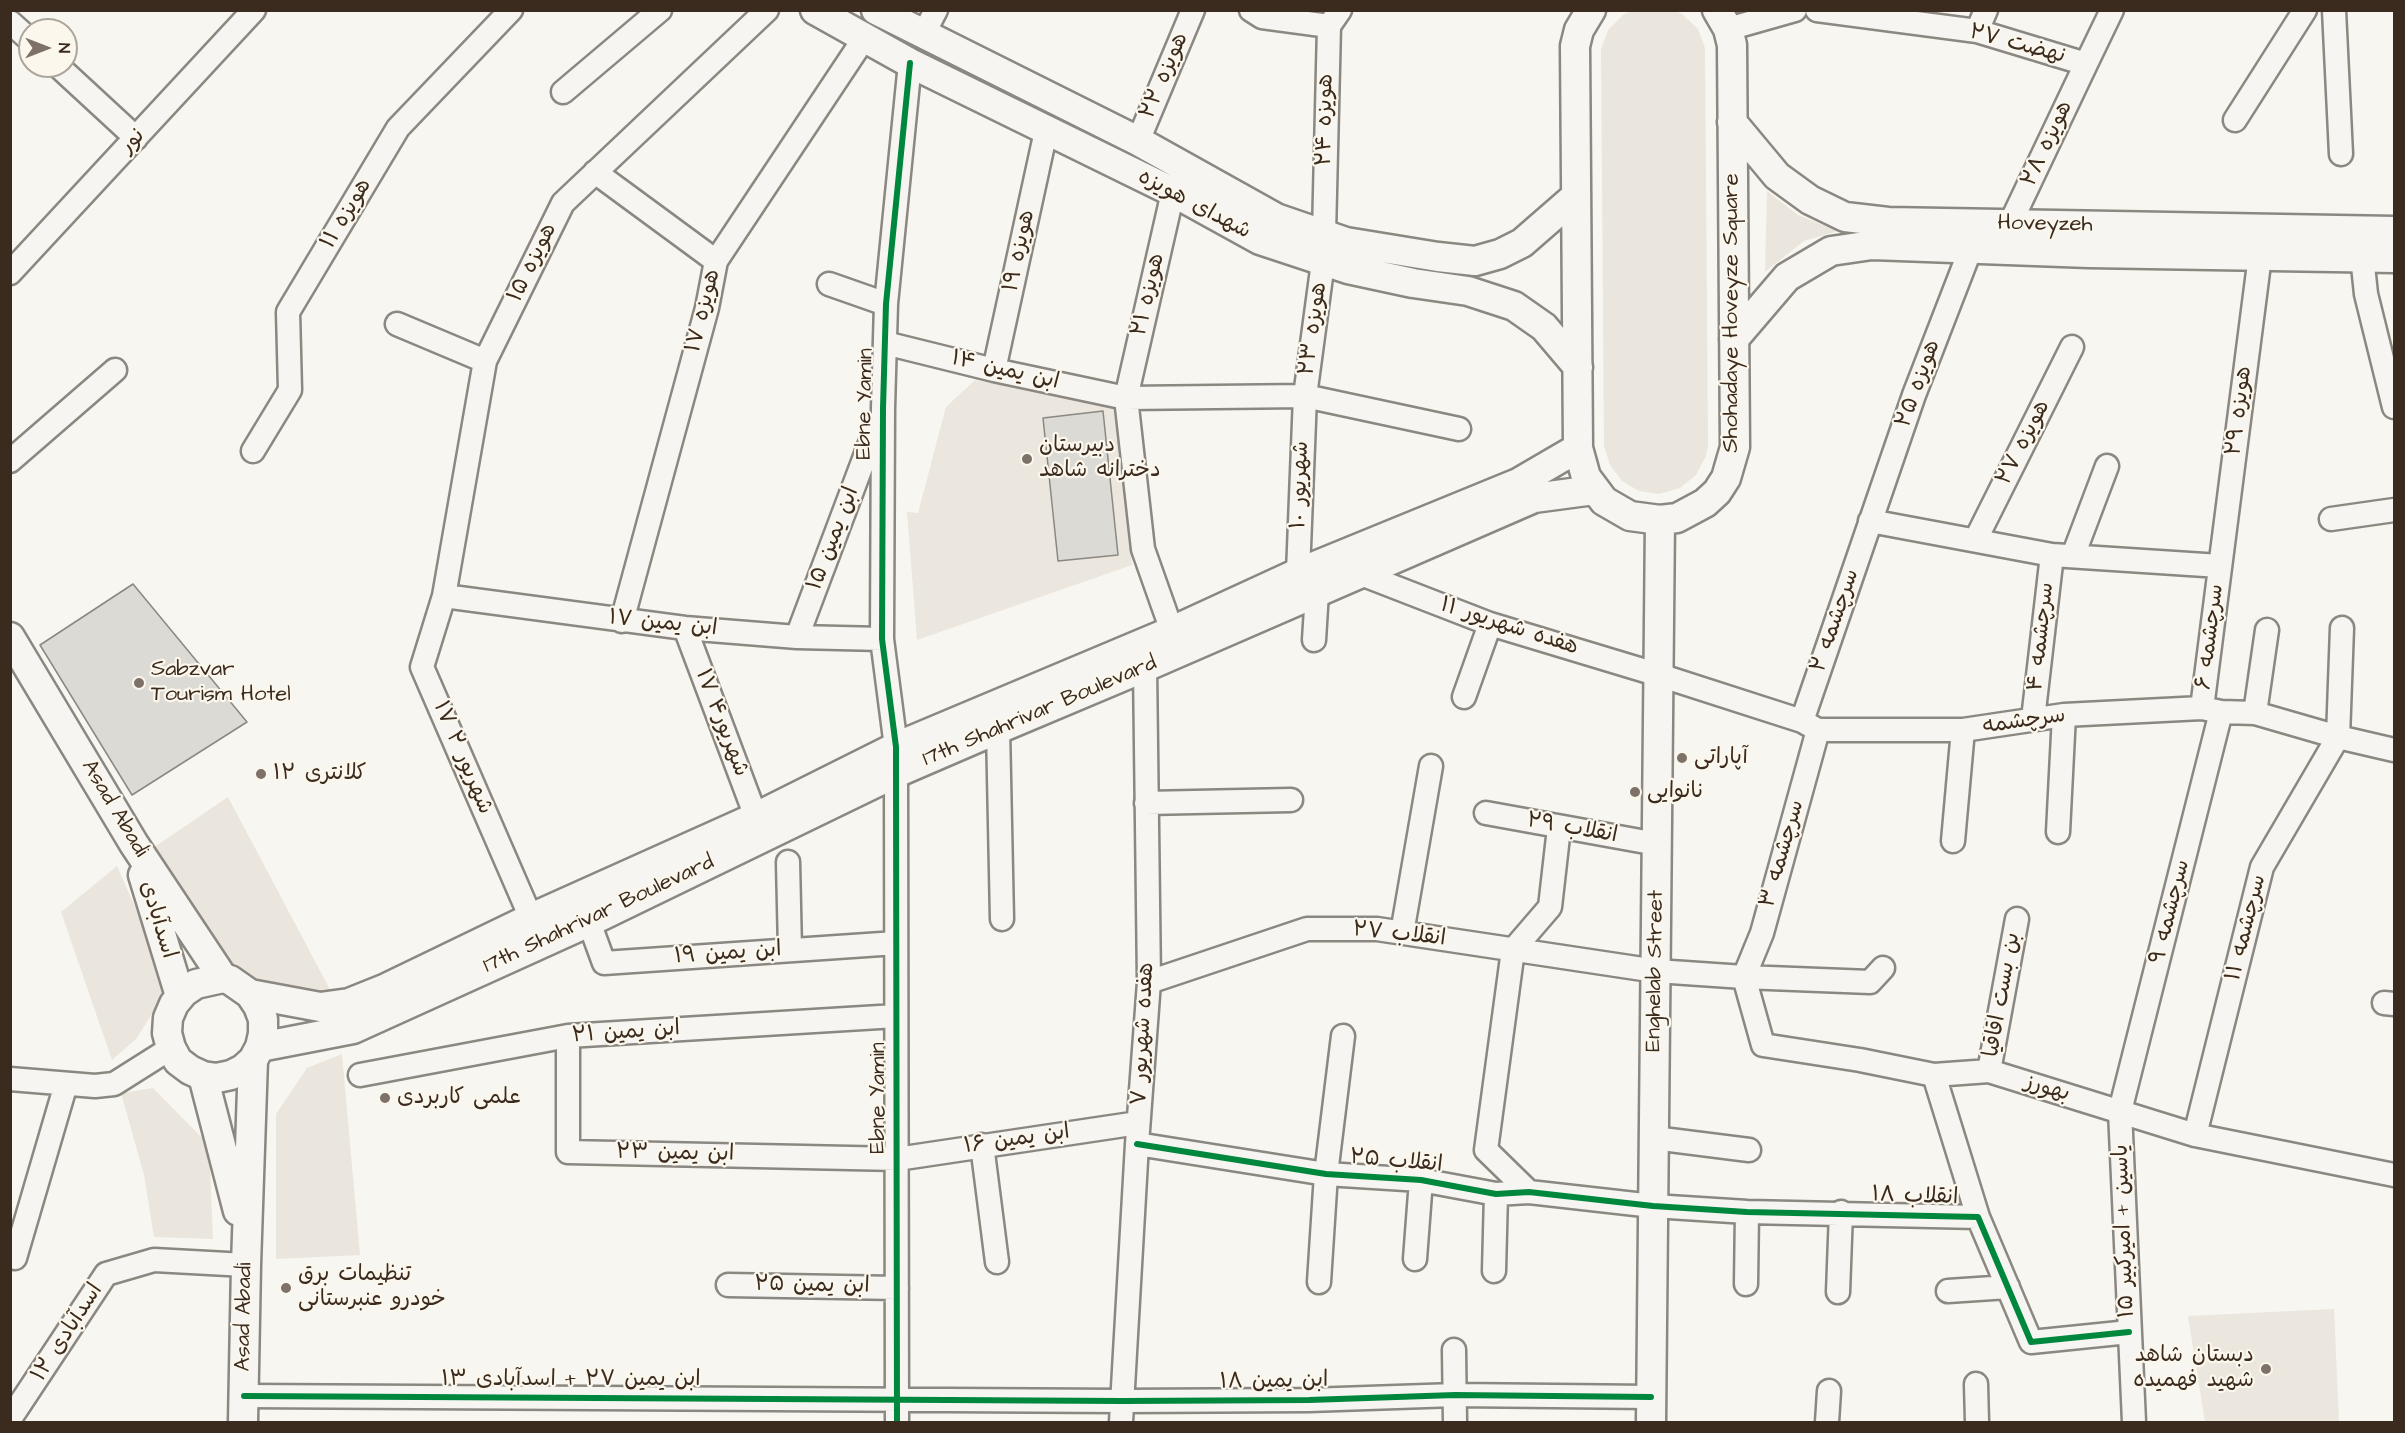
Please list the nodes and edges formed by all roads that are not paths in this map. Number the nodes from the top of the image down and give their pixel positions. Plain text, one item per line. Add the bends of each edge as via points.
1 (254, 10) edge
2 (512, 10) edge
3 (660, 10) edge
4 (767, 10) edge
5 (815, 10) edge
6 (876, 10) edge
7 (936, 10) edge
8 (1193, 10) edge
9 (1251, 10) edge
10 (1590, 10) edge
11 (1795, 10) edge
12 (1818, 10) edge
13 (2112, 10) edge
14 (2305, 10) edge
15 (2334, 10) edge
16 (1334, 18) edge
17 (1722, 20) edge
18 (1982, 21) edge
19 (923, 35) junction
20 (864, 37) junction
21 (910, 63) junction
22 (2086, 64) junction
23 (71, 78) edge
24 (563, 92) dead end
25 (2235, 120) dead end
26 (1732, 122) junction
27 (1046, 131) junction
28 (136, 138) junction
29 (1138, 141) junction
30 (2341, 154) dead end
31 (595, 172) junction
32 (1173, 192) junction
33 (1576, 196) junction
34 (2010, 224) junction
35 (2394, 231) edge
36 (1324, 234) junction
37 (1971, 248) junction
38 (2260, 256) junction
39 (2362, 256) junction
40 (2394, 258) edge
41 (716, 261) junction
42 (1323, 262) junction
43 (10, 273) edge
44 (829, 284) dead end
45 (886, 304) junction
46 (397, 324) dead end
47 (1734, 339) junction
48 (885, 343) junction
49 (2072, 347) dead end
50 (485, 361) junction
51 (1578, 367) junction
52 (115, 370) dead end
53 (993, 370) junction
54 (1305, 396) junction
55 (1126, 398) junction
56 (2394, 407) edge
57 (883, 408) junction
58 (1459, 429) dead end
59 (1578, 448) junction
60 (253, 451) dead end
61 (10, 461) edge
62 (2107, 466) dead end
63 (1594, 490) junction
64 (2394, 510) edge
65 (2331, 519) dead end
66 (1660, 520) junction
67 (1870, 521) junction
68 (1976, 539) junction
69 (2062, 556) junction
70 (2220, 566) junction
71 (1361, 574) junction
72 (1308, 583) junction
73 (444, 596) junction
74 (622, 621) junction
75 (1490, 624) junction
76 (685, 628) junction
77 (2343, 628) dead end
78 (2267, 630) dead end
79 (1172, 631) junction
80 (10, 637) edge
81 (797, 637) junction
82 (882, 639) junction
83 (1314, 640) dead end
84 (1145, 668) junction
85 (1659, 675) junction
86 (1464, 697) dead end
87 (2212, 710) junction
88 (2254, 714) junction
89 (2064, 715) junction
90 (2033, 718) junction
91 (1810, 725) junction
92 (998, 729) junction
93 (1963, 730) junction
94 (2338, 737) junction
95 (2394, 750) edge
96 (896, 760) junction
97 (1431, 766) dead end
98 (1291, 800) dead end
99 (1146, 803) junction
100 (1486, 813) dead end
101 (756, 817) junction
102 (1559, 828) junction
103 (2058, 832) dead end
104 (1953, 841) dead end
105 (134, 844) junction
106 (1657, 844) junction
107 (788, 862) dead end
108 (531, 918) junction
109 (1002, 919) dead end
110 (2017, 919) dead end
111 (589, 922) junction
112 (1402, 933) junction
113 (896, 943) junction
114 (790, 950) junction
115 (1513, 950) junction
116 (1883, 968) dead end
117 (1656, 971) junction
118 (223, 978) junction
119 (1744, 978) junction
120 (1149, 982) junction
121 (250, 994) junction
122 (180, 996) junction
123 (896, 1016) junction
124 (568, 1036) junction
125 (1343, 1036) dead end
126 (171, 1048) junction
127 (256, 1054) junction
128 (1989, 1071) junction
129 (360, 1075) dead end
130 (1934, 1075) junction
131 (203, 1076) junction
132 (10, 1079) edge
133 (66, 1084) junction
134 (2120, 1111) junction
135 (1138, 1133) junction
136 (2195, 1135) junction
137 (1654, 1138) junction
138 (982, 1145) junction
139 (1749, 1150) dead end
140 (897, 1159) junction
141 (1326, 1174) junction
142 (2394, 1175) edge
143 (1421, 1180) junction
144 (1529, 1192) junction
145 (1496, 1194) junction
146 (1653, 1206) junction
147 (1747, 1212) junction
148 (1841, 1212) junction
149 (1978, 1216) junction
150 (246, 1257) junction
151 (15, 1258) dead end
152 (1415, 1259) dead end
153 (997, 1262) dead end
154 (1494, 1271) dead end
155 (1318, 1282) dead end
156 (1746, 1284) dead end
157 (728, 1285) dead end
158 (897, 1287) junction
159 (2008, 1287) junction
160 (1948, 1291) dead end
161 (1838, 1292) dead end
162 (2129, 1332) junction
163 (1454, 1350) dead end
164 (1976, 1384) dead end
165 (1829, 1390) dead end
166 (1455, 1395) junction
167 (897, 1400) junction
168 (244, 1409) edge
169 (1651, 1410) edge
170 (1122, 1412) edge
171 (10, 1419) edge
172 (897, 1422) edge
173 (1455, 1422) edge
174 (1827, 1422) edge
175 (1977, 1422) edge
176 (2134, 1422) edge

1 - 28 street, نور
2 - 60 street, هویزه ۱۱ via 398,128 288,312 290,390
3 - 24 street
4 - 31 street, هویزه ۱۵
5 - 20 main road, شهدای هویزه
6 - 19 main road, شهدای هویزه
7 - 19 street
8 - 29 street, هویزه ۲۲
9 - 16 street via 1263,16
10 - 33 main road, Shohadaye Hoveyze Square via 1575,46
11 - 17 street
12 - 18 street, نهضت ۲۷
13 - 22 street, نهضت ۲۷
14 - 25 street
15 - 30 street
16 - 36 street, هویزه ۲۴
17 - 26 main road, Shohadaye Hoveyze Square via 1732,45
18 - 22 street, نهضت ۲۷
19 - 29 main road, شهدای هویزه
20 - 21 main road, شهدای هویزه
20 - 41 street, هویزه ۱۷
21 - 27 main road, شهدای هویزه
21 - 45 street, Ebne Yamin
22 - 34 street, هویزه ۲۸
23 - 28 street
26 - 34 main road, Hoveyzeh via 1777,176 1810,200 1845,217 1888,222
26 - 47 main road, Shohadaye Hoveyze Square
27 - 32 main road, شهدای هویزه
27 - 53 street, هویزه ۱۹
28 - 43 street, نور
29 - 36 main road, شهدای هویزه via 1276,218
31 - 41 street
31 - 50 street, هویزه ۱۵ via 562,203
32 - 42 main road, شهدای هویزه via 1260,240
32 - 55 street, هویزه ۲۱
33 - 36 main road, شهدای هویزه via 1522,243 1475,261 1346,242
33 - 51 main road, Shohadaye Hoveyze Square
34 - 35 main road, Hoveyzeh
37 - 38 main road, Hoveyzeh
37 - 47 main road, Hoveyzeh via 1872,244 1831,251 1787,277
37 - 67 street, هویزه ۲۵
38 - 39 main road, Hoveyzeh
38 - 70 street, هویزه ۲۹
39 - 40 main road, Hoveyzeh
39 - 56 street via 2366,294
41 - 74 street, هویزه ۱۷ via 707,308
42 - 51 main road, شهدای هویزه via 1413,284 1468,291 1514,306 1544,327
42 - 54 street, هویزه ۲۳
44 - 45 street
45 - 48 street, Ebne Yamin
46 - 50 street
47 - 66 main road, Shohadaye Hoveyze Square via 1734,447 1726,478 1705,503 1677,518
48 - 53 street, ابن یمین ۱۴
48 - 57 street, Ebne Yamin
49 - 68 street, هویزه ۲۷
50 - 73 street, هویزه ۱۵
51 - 59 main road, Shohadaye Hoveyze Square
52 - 61 street
53 - 55 street, ابن یمین ۱۴
54 - 55 street, ابن یمین ۱۴
54 - 58 street, ابن یمین ۱۴
54 - 72 street, شهریور ۱۰
55 - 79 street, هویزه ۲۱ via 1143,549
57 - 81 street, ابن یمین ۱۵
57 - 82 street, Ebne Yamin
59 - 63 main road, Shohadaye Hoveyze Square
59 - 72 main road, 17th Shahrivar Boulevard via 1518,483
62 - 69 street, سرچشمه ۴
63 - 66 main road, Shohadaye Hoveyze Square via 1630,516
63 - 71 main road, 17th Shahrivar Boulevard via 1534,498
64 - 65 street
66 - 85 main road, Enghelab Street
67 - 68 street
67 - 91 street, سرچشمه ۲
68 - 69 street
69 - 70 street
69 - 90 street, سرچشمه ۴
70 - 87 street, سرچشمه ۶
71 - 72 main road, 17th Shahrivar Boulevard
71 - 75 street, هفده شهریور ۱۱
72 - 79 main road, 17th Shahrivar Boulevard
72 - 83 street, شهریور ۱۰
72 - 84 main road, 17th Shahrivar Boulevard
73 - 74 street, ابن یمین ۱۷
73 - 108 street, ۱۷ شهریور ۲ via 422,668
74 - 76 street, ابن یمین ۱۷
75 - 85 street, هفده شهریور ۱۱
75 - 86 street
76 - 81 street, ابن یمین ۱۷
76 - 101 street, ۱۷ شهریور۴
77 - 94 street
78 - 88 street
79 - 96 main road, 17th Shahrivar Boulevard
80 - 105 main road, Asad Abadi
81 - 82 street, ابن یمین ۱۷
82 - 96 street, Ebne Yamin
84 - 92 main road, 17th Shahrivar Boulevard
84 - 99 street, هفده شهریور ۷
85 - 91 street, سرچشمه
85 - 106 main road, Enghelab Street
87 - 88 street, سرچشمه
87 - 89 street, سرچشمه
87 - 134 street, سرچشمه ۹
88 - 94 street, سرچشمه
89 - 90 street, سرچشمه
89 - 103 street
90 - 93 street, سرچشمه
91 - 93 street, سرچشمه
91 - 119 street, سرچشمه ۳ via 1762,933
92 - 96 main road, 17th Shahrivar Boulevard
92 - 109 street
93 - 104 street
94 - 95 street, سرچشمه
94 - 136 street, سرچشمه ۱۱ via 2262,867
96 - 101 main road, 17th Shahrivar Boulevard
96 - 111 main road, 17th Shahrivar Boulevard
96 - 113 street, Ebne Yamin
97 - 112 street
98 - 99 street
99 - 120 street, هفده شهریور ۷
100 - 102 street, انقلاب ۲۹
101 - 108 main road, 17th Shahrivar Boulevard
102 - 106 street, انقلاب ۲۹
102 - 115 street via 1550,907
105 - 118 main road, Asad Abadi
105 - 122 main road, اسدآبادی
106 - 117 main road, Enghelab Street
107 - 114 street
108 - 121 main road, 17th Shahrivar Boulevard via 349,1003 320,1007
110 - 128 street, بن بست اقاقیا
111 - 114 street, ابن یمین ۱۹ via 604,963
111 - 127 main road, 17th Shahrivar Boulevard via 352,1029
112 - 115 street, انقلاب ۲۷
112 - 120 street, انقلاب ۲۷ via 1307,929
113 - 114 street, ابن یمین ۱۹
113 - 123 street, Ebne Yamin
115 - 117 street, انقلاب ۲۷
115 - 144 street via 1486,1150
116 - 119 street, انقلاب ۲۷ via 1870,982
117 - 119 street, انقلاب ۲۷
117 - 137 main road, Enghelab Street
118 - 121 main road
118 - 122 main road via 196,984
119 - 130 street, بهورز via 1763,1045
120 - 135 street, هفده شهریور ۷
121 - 127 main road via 263,1019 264,1034
122 - 126 main road via 168,1018
123 - 124 street, ابن یمین ۲۱
123 - 140 street, Ebne Yamin
124 - 129 street, ابن یمین ۲۱
124 - 140 street, ابن یمین ۲۳ via 568,1152
125 - 141 street
126 - 131 main road via 184,1066
126 - 133 street via 114,1084
127 - 131 main road via 243,1069 231,1075
127 - 150 main road, Asad Abadi
128 - 130 street, بهورز
128 - 134 street, بهورز
130 - 149 street
131 - 150 main road, Asad Abadi
132 - 133 street
133 - 151 street
134 - 136 street, بهورز
134 - 162 street, یاسین + امیرکبیر ۱۵
135 - 138 street, ابن یمین ۱۶
135 - 141 street, انقلاب ۲۵
135 - 170 street, هفده شهریور ۷
136 - 142 street, بهورز
137 - 139 street
137 - 146 main road, Enghelab Street
138 - 140 street, ابن یمین ۱۶
138 - 153 street
140 - 158 street, Ebne Yamin
141 - 143 street, انقلاب ۲۵
141 - 155 street
143 - 145 street, انقلاب ۲۵
143 - 152 street
144 - 145 street, انقلاب ۲۵
144 - 146 street, انقلاب ۲۵
145 - 154 street
146 - 147 street, انقلاب ۱۸
146 - 169 main road, Enghelab Street
147 - 148 street, انقلاب ۱۸
147 - 156 street
148 - 149 street, انقلاب ۱۸
148 - 161 street
149 - 159 street, انقلاب ۱۸
150 - 168 main road, Asad Abadi
150 - 171 street, اسدآبادی ۱۲ via 154,1260 106,1274
157 - 158 street, ابن یمین ۲۵
158 - 167 street, Ebne Yamin
159 - 160 street
159 - 162 street, انقلاب ۱۸ via 2031,1342
162 - 176 street, یاسین + امیرکبیر ۱۵
163 - 166 street
164 - 175 street
165 - 174 street
166 - 169 street, ابن یمین ۱۸
166 - 170 street, ابن یمین ۱۸
166 - 173 street
167 - 168 street, ابن یمین ۲۷ + اسدآبادی ۱۳
167 - 170 street, ابن یمین ۱۸
167 - 172 street, Ebne Yamin

